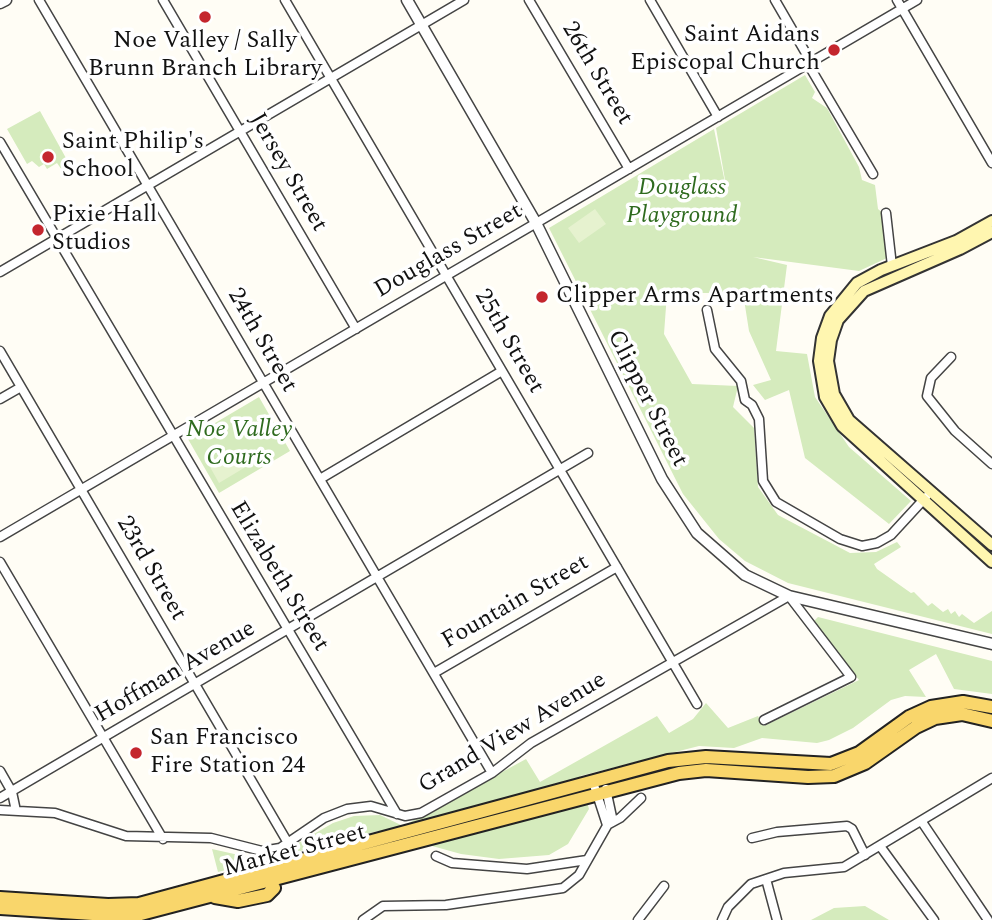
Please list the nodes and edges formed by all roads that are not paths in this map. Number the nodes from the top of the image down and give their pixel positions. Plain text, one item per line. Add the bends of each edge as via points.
1 (6, 0) edge
2 (39, 0) edge
3 (163, 0) edge
4 (285, 0) edge
5 (407, 0) edge
6 (464, 0) edge
7 (529, 0) edge
8 (650, 0) edge
9 (775, 0) edge
10 (897, 0) edge
11 (917, 0) edge
12 (0, 3) edge
13 (902, 9) junction
14 (422, 25) junction
15 (810, 63) junction
16 (330, 78) junction
17 (718, 117) junction
18 (240, 130) junction
19 (0, 142) edge
20 (992, 163) edge
21 (629, 169) junction
22 (873, 174) dead end
23 (147, 184) junction
24 (886, 213) dead end
25 (992, 220) edge
26 (536, 223) junction
27 (992, 232) edge
28 (57, 239) junction
29 (892, 265) junction
30 (0, 272) edge
31 (446, 276) junction
32 (707, 310) dead end
33 (356, 329) junction
34 (0, 351) edge
35 (951, 357) dead end
36 (502, 371) junction
37 (263, 383) junction
38 (21, 387) junction
39 (0, 399) edge
40 (172, 436) junction
41 (588, 453) dead end
42 (992, 464) edge
43 (560, 470) junction
44 (320, 479) junction
45 (81, 489) junction
46 (927, 496) junction
47 (0, 537) edge
48 (992, 545) edge
49 (0, 562) edge
50 (992, 562) edge
51 (617, 567) junction
52 (377, 577) junction
53 (789, 596) junction
54 (287, 630) junction
55 (992, 644) edge
56 (673, 662) junction
57 (434, 673) junction
58 (195, 684) junction
59 (697, 704) dead end
60 (992, 707) edge
61 (764, 720) dead end
62 (992, 720) edge
63 (103, 738) junction
64 (0, 771) edge
65 (492, 773) junction
66 (992, 778) edge
67 (594, 788) junction
68 (12, 792) junction
69 (0, 798) edge
70 (641, 798) dead end
71 (0, 810) edge
72 (16, 811) junction
73 (397, 814) junction
74 (922, 822) junction
75 (607, 825) junction
76 (752, 838) dead end
77 (163, 839) junction
78 (288, 843) junction
79 (880, 846) junction
80 (865, 855) junction
81 (436, 856) dead end
82 (587, 860) junction
83 (268, 876) junction
84 (766, 878) junction
85 (664, 886) dead end
86 (0, 898) edge
87 (0, 908) edge
88 (363, 920) edge
89 (638, 920) edge
90 (722, 920) edge
91 (777, 920) edge
92 (934, 920) edge
93 (988, 920) edge

1 - 12 street
2 - 23 street, 24th Street
3 - 18 street, Jersey Street
4 - 16 street, 25th Street
5 - 14 street, Clipper Street
6 - 14 street
7 - 21 street, 26th Street
8 - 17 street
9 - 15 street
10 - 13 street
11 - 13 street, Douglass Street
13 - 15 street, Douglass Street
13 - 20 street
14 - 16 street
14 - 26 street, Clipper Street
15 - 17 street, Douglass Street
15 - 22 street
16 - 18 street
16 - 31 street, 25th Street
17 - 21 street, Douglass Street
18 - 23 street
18 - 33 street, Jersey Street
19 - 28 street, Elizabeth Street
21 - 26 street, Douglass Street
23 - 28 street
23 - 37 street, 24th Street
24 - 29 street
25 - 29 main road via 956,241
26 - 31 street, Douglass Street
26 - 53 street, Clipper Street via 687,520 733,566
27 - 46 main road via 871,286 844,311 831,340 831,384 843,412
28 - 30 street
28 - 40 street, Elizabeth Street
29 - 46 main road via 857,283 835,306 822,338 820,374 830,408 842,426
31 - 33 street, Douglass Street
31 - 36 street, 25th Street
32 - 46 street via 715,349 741,381 745,400 759,419 763,481 776,502 840,539 862,545 891,535
33 - 37 street, Douglass Street
34 - 38 street, 23rd Street
35 - 42 street via 926,390 932,407
36 - 43 street, 25th Street
36 - 44 street
37 - 40 street, Douglass Street
37 - 44 street, 24th Street
38 - 39 street
38 - 45 street, 23rd Street
40 - 45 street, Douglass Street
40 - 54 street, Elizabeth Street
41 - 43 street, Hoffman Avenue
43 - 51 street, 25th Street
43 - 52 street, Hoffman Avenue
44 - 52 street, 24th Street
45 - 47 street, Douglass Street
45 - 58 street, 23rd Street
46 - 48 main road
46 - 50 main road
49 - 63 street
51 - 56 street, 25th Street
51 - 57 street, Fountain Street
52 - 54 street, Hoffman Avenue
52 - 57 street, 24th Street
53 - 55 street, Clipper Street
53 - 56 street, Grand View Avenue
53 - 61 street via 851,677
54 - 58 street, Hoffman Avenue
54 - 73 street, Elizabeth Street
56 - 59 street, 25th Street
56 - 65 street, Grand View Avenue via 531,743
57 - 65 street, 24th Street
58 - 63 street, Hoffman Avenue
58 - 78 street, 23rd Street
60 - 67 main road via 962,702 931,707 859,753 831,764 696,757
62 - 67 main road via 962,714 935,718 858,767 834,776 697,770
63 - 68 street, Hoffman Avenue
63 - 77 street
64 - 68 street
65 - 73 street, Grand View Avenue via 421,813
66 - 74 street
67 - 75 street
67 - 83 main road, Market Street via 393,837
67 - 83 main road, Market Street via 416,842
68 - 69 street, Hoffman Avenue
68 - 72 street
70 - 75 street
71 - 72 street, Grand View Avenue
72 - 77 street, Grand View Avenue via 55,813 126,836
73 - 78 street, Grand View Avenue via 371,806 347,808
74 - 79 street
74 - 93 street
75 - 82 street
76 - 80 street via 847,826
77 - 78 street, Grand View Avenue via 211,838 262,851
79 - 80 street
79 - 92 street
80 - 84 street via 836,870
81 - 82 street via 452,863 527,869
82 - 88 street via 574,880 556,891 446,905 391,905
83 - 86 main road, Market Street via 129,905
83 - 87 main road, Market Street via 273,891 261,897 238,901 212,896 129,915
84 - 90 street via 749,885
84 - 91 street
85 - 89 street

